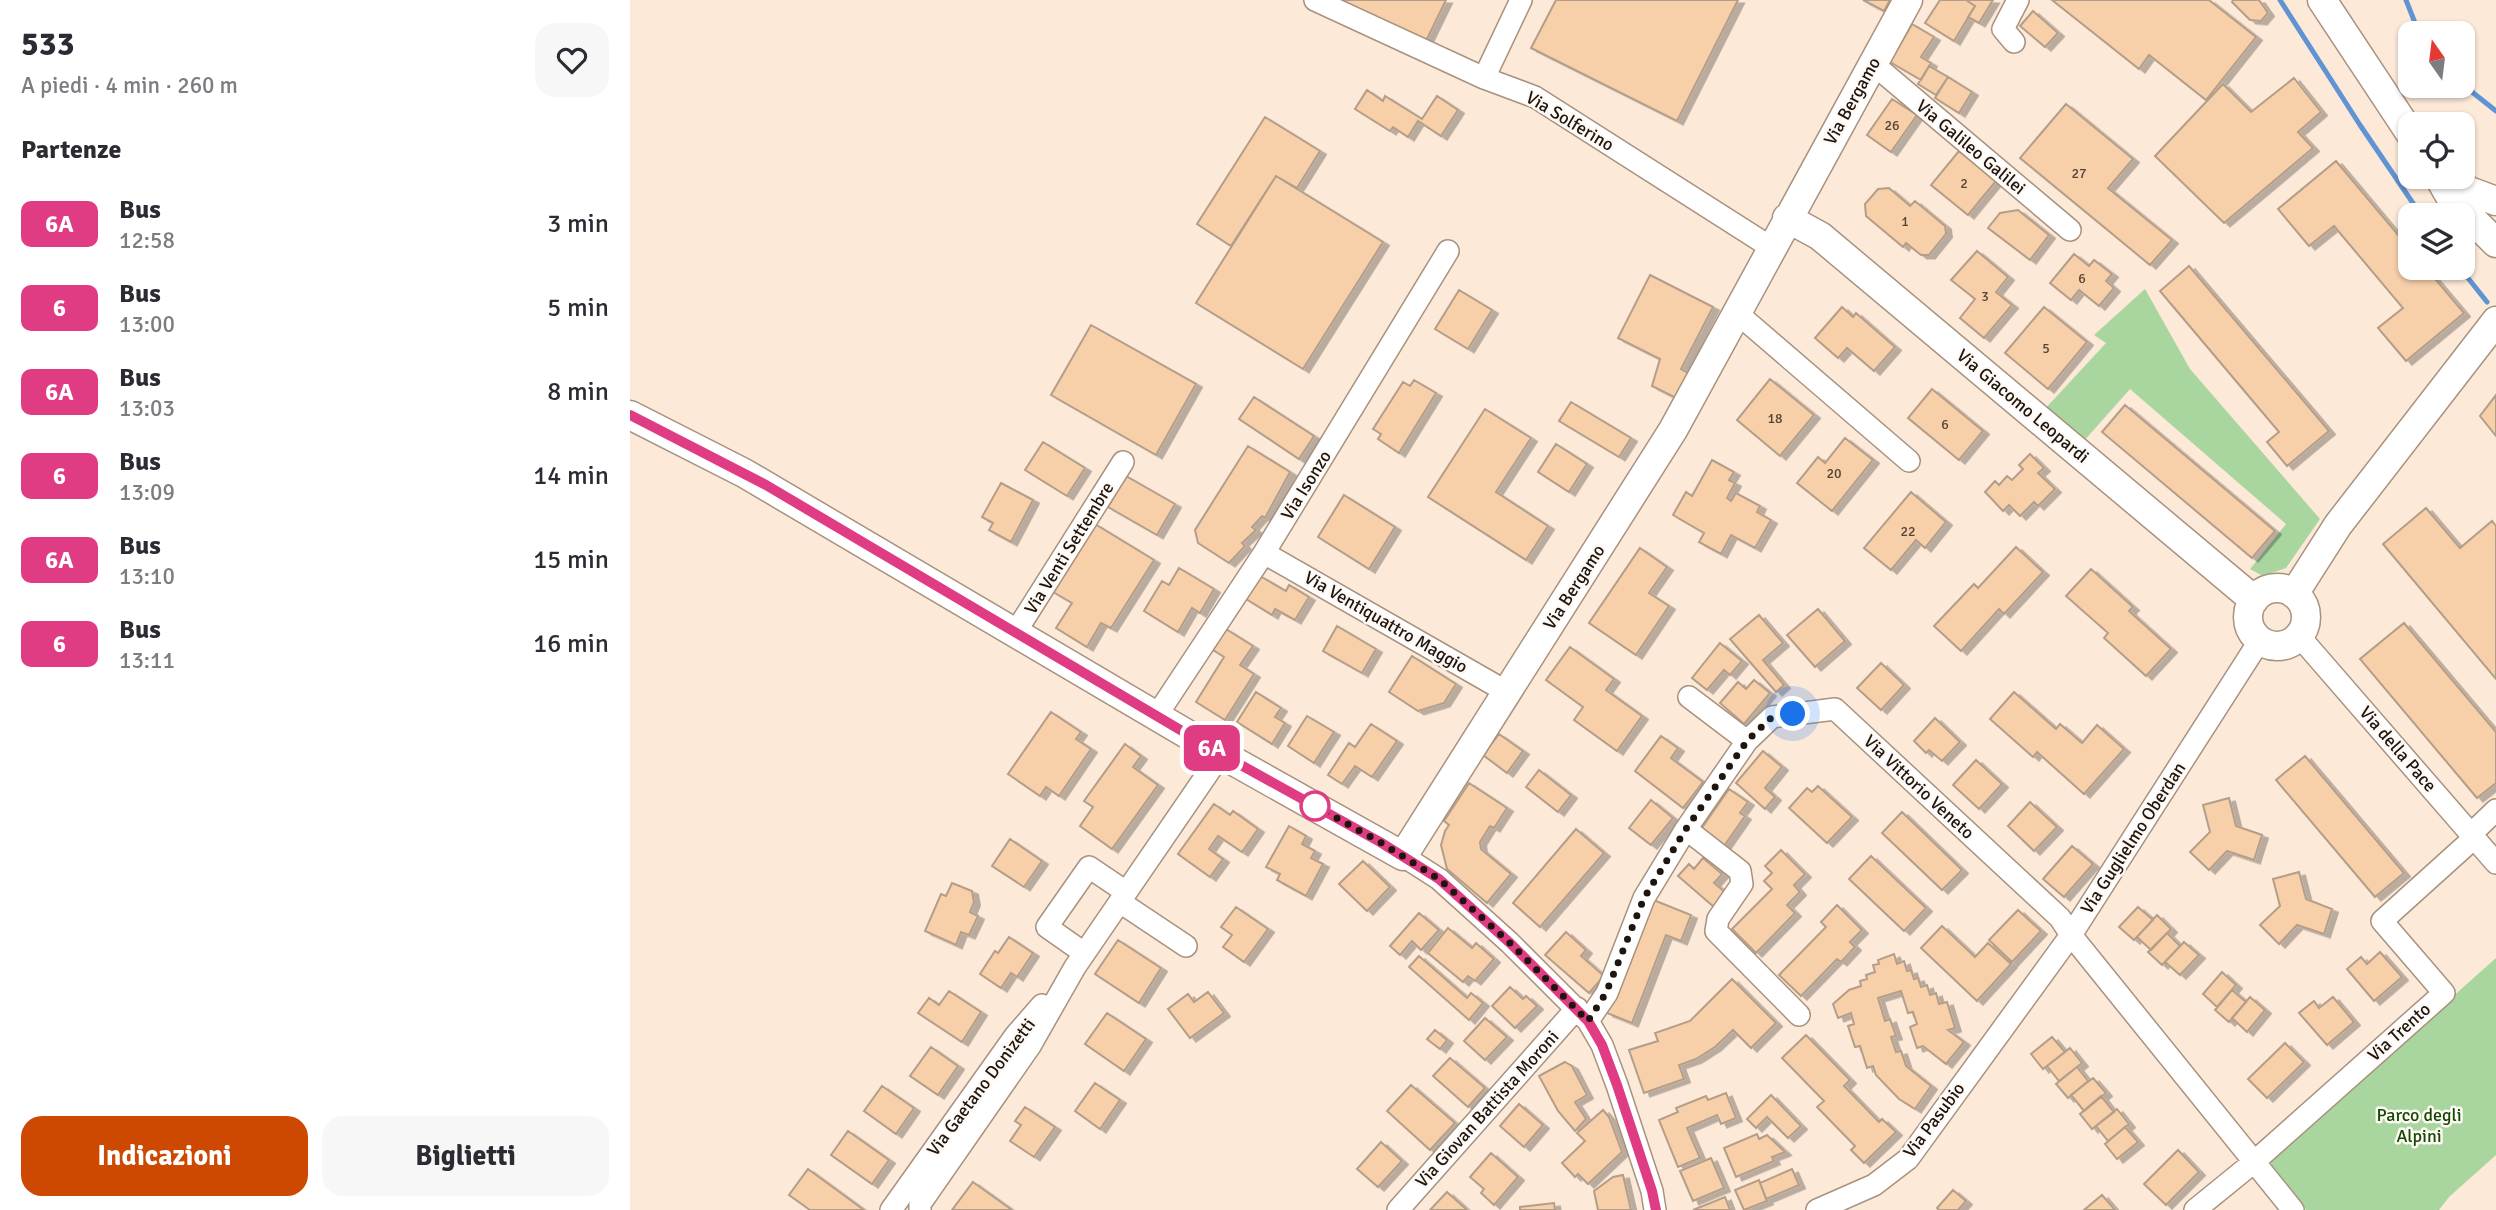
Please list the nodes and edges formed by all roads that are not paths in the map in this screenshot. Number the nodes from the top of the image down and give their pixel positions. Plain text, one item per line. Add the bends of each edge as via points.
1 (1521, 0) edge
2 (1908, 0) edge
3 (2018, 0) edge
4 (2322, 0) edge
5 (1316, 1) edge
6 (2014, 43) dead end
7 (1872, 63) junction
8 (1483, 78) junction
9 (2398, 115) edge
10 (2446, 189) edge
11 (2466, 189) edge
12 (2496, 201) edge
13 (1787, 218) junction
14 (2070, 230) dead end
15 (2496, 243) edge
16 (1772, 248) junction
17 (1448, 251) dead end
18 (1737, 313) junction
19 (2496, 322) edge
20 (630, 415) edge
21 (1909, 461) dead end
22 (1123, 462) dead end
23 (1264, 552) junction
24 (2294, 594) junction
25 (2255, 600) junction
26 (1014, 633) junction
27 (2299, 636) junction
28 (2260, 640) junction
29 (1507, 692) junction
30 (1689, 696) dead end
31 (1157, 715) junction
32 (1747, 741) junction
33 (1221, 754) junction
34 (2496, 810) edge
35 (1686, 829) junction
36 (2473, 836) junction
37 (1403, 856) junction
38 (2496, 863) edge
39 (1123, 897) junction
40 (2071, 935) junction
41 (1186, 946) dead end
42 (1080, 960) junction
43 (1583, 1015) junction
44 (1799, 1015) dead end
45 (1999, 1032) joint
46 (2254, 1162) junction
47 (891, 1210) edge
48 (920, 1210) edge
49 (1398, 1210) edge
50 (1656, 1210) edge
51 (1817, 1210) edge
52 (2195, 1210) edge
53 (2293, 1210) edge

1 - 8 street
2 - 7 street, Via Bergamo
3 - 6 street via 2003,29
4 - 9 street
5 - 8 street, Via Solferino
7 - 13 street, Via Bergamo
7 - 14 street, Via Galileo Galilei
8 - 16 street, Via Solferino via 1535,97
10 - 15 street
11 - 12 street
13 - 16 street, Via Bergamo
13 - 25 street, Via Giacomo Leopardi via 1820,236
16 - 18 street, Via Bergamo
17 - 23 street, Via Isonzo
18 - 21 street
18 - 29 street, Via Bergamo via 1673,430
19 - 24 street via 2338,525
20 - 26 street via 744,473
22 - 26 street, Via Venti Settembre
23 - 29 street, Via Ventiquattro Maggio
23 - 31 street, Via Isonzo
24 - 25 street via 2273,589
24 - 27 street via 2306,614
25 - 28 street via 2249,618
26 - 31 street
27 - 28 street via 2278,646
27 - 36 street, Via della Pace
28 - 40 street, Via Guglielmo Oberdan
29 - 37 street, Via Bergamo
30 - 32 street
31 - 33 street
32 - 35 street, Via Vittorio Veneto
32 - 40 street, Via Vittorio Veneto via 1772,717 1835,709 2060,918
33 - 37 street
33 - 39 street, Via Gaetano Donizetti
34 - 36 street
35 - 43 street, Via Vittorio Veneto via 1644,898 1606,993
35 - 44 street via 1740,871 1742,884 1718,919 1716,931
36 - 38 street, Via della Pace
36 - 46 street, Via Trento via 2382,920 2444,993
37 - 43 street via 1439,879
39 - 41 street
39 - 42 street, Via Gaetano Donizetti
39 - 42 street via 1089,867 1047,927
40 - 45 street, Via Guglielmo Oberdan
40 - 46 street
42 - 47 street, Via Gaetano Donizetti via 1015,1036
42 - 48 street, Via Gaetano Donizetti via 1030,1046
43 - 49 street, Via Giovan Battista Moroni
43 - 50 street via 1602,1045 1617,1085
45 - 51 street, Via Pasubio via 1908,1159 1874,1185
46 - 52 street, Via Trento
46 - 53 street

